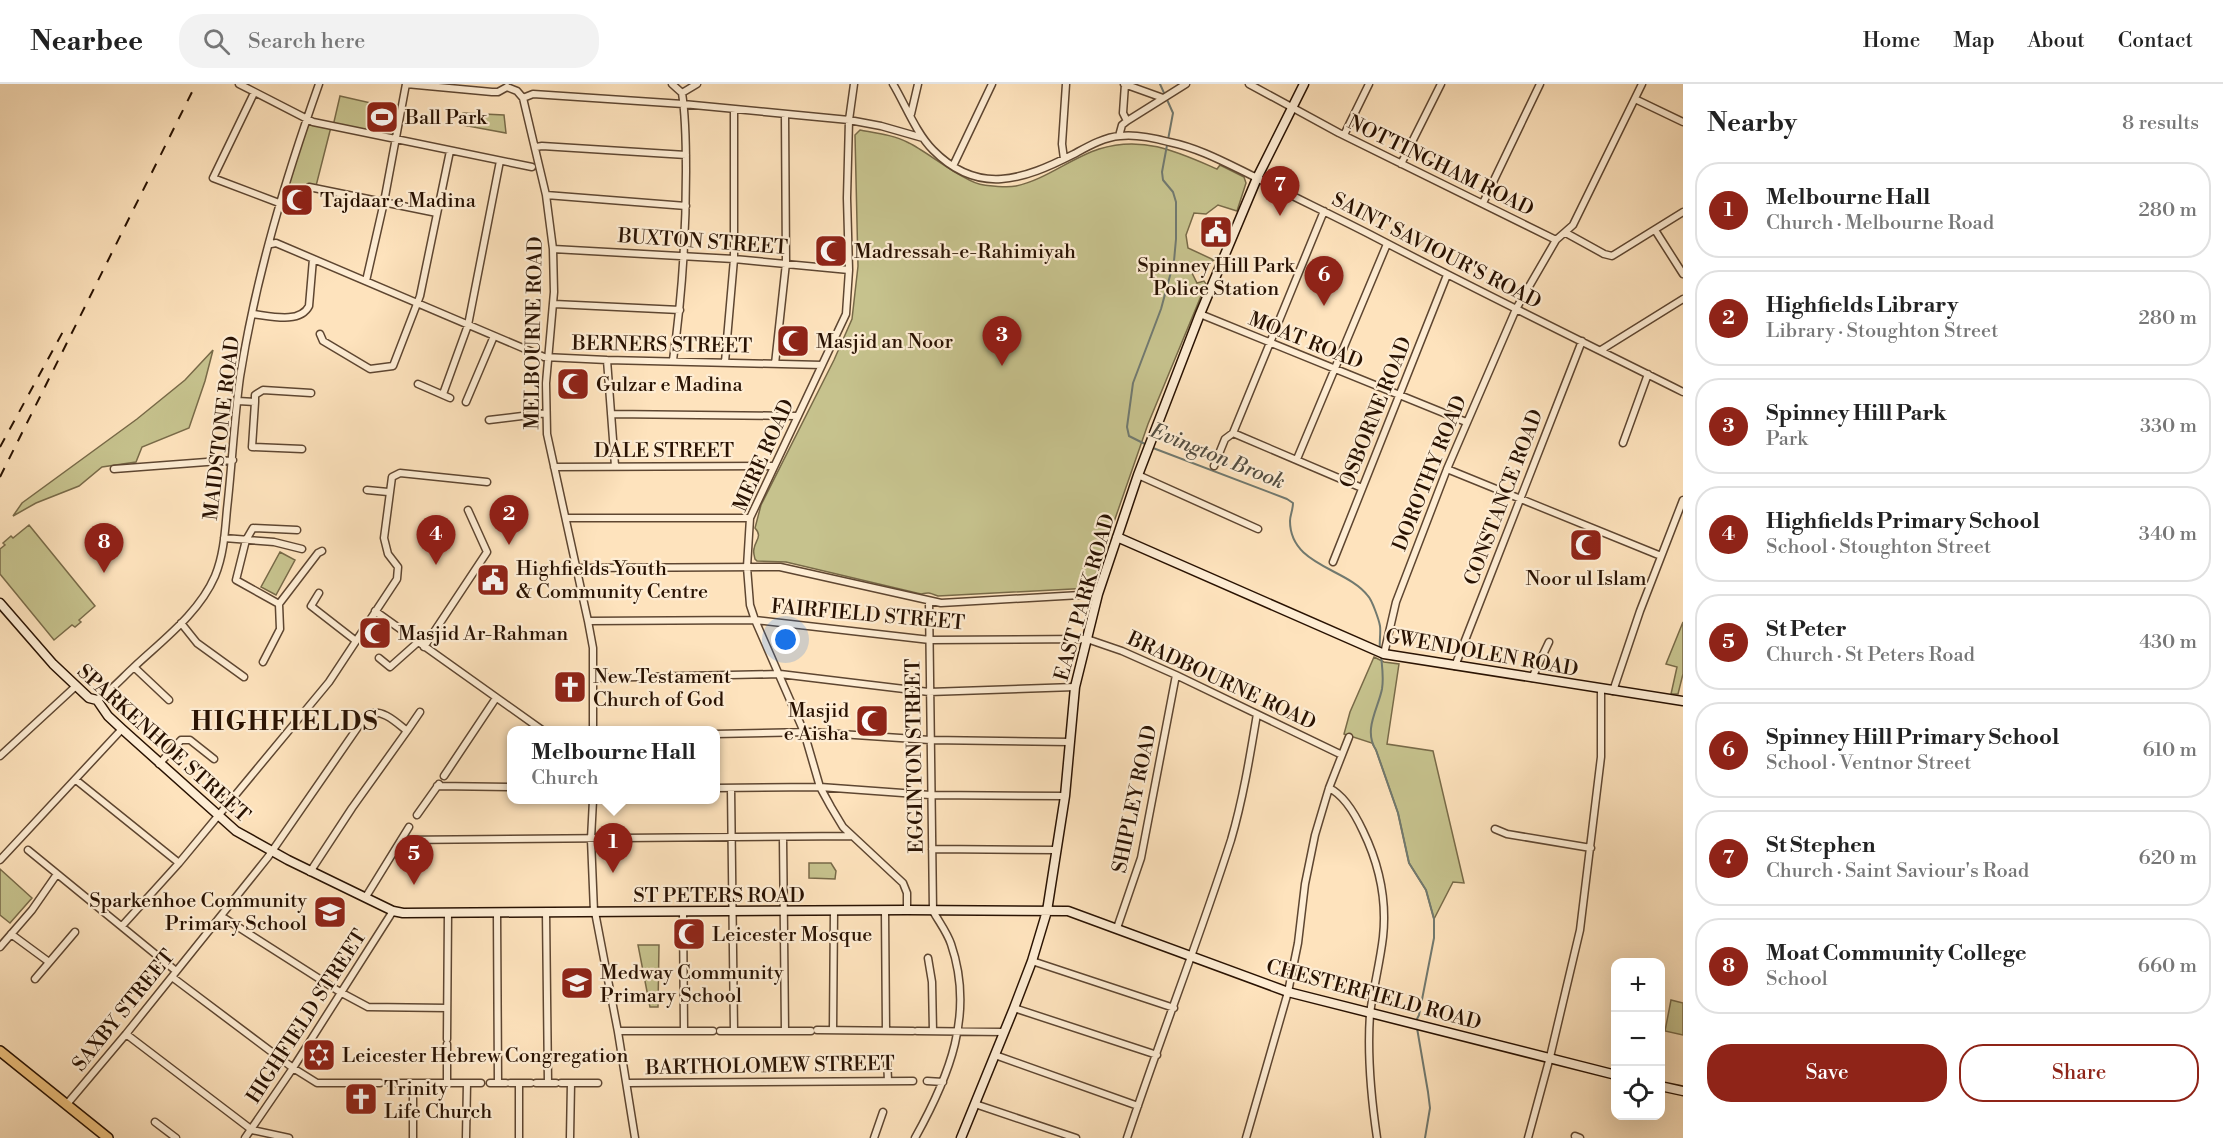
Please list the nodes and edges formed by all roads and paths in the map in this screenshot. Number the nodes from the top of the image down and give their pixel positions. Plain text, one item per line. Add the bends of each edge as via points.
1 (238, 84) edge
2 (319, 84) edge
3 (406, 84) edge
4 (672, 84) edge
5 (697, 84) edge
6 (854, 84) edge
7 (893, 84) edge
8 (918, 84) edge
9 (992, 84) edge
10 (1066, 84) edge
11 (1125, 84) edge
12 (1186, 84) edge
13 (1249, 84) edge
14 (1304, 84) edge
15 (1370, 84) edge
16 (1441, 84) edge
17 (1540, 84) edge
18 (1642, 84) edge
19 (506, 85) edge
20 (254, 93) junction
21 (682, 93) junction
22 (1166, 97) junction
23 (523, 98) junction
24 (1635, 99) junction
25 (683, 104) junction
26 (1292, 106) junction
27 (734, 109) junction
28 (785, 114) junction
29 (911, 114) junction
30 (306, 119) junction
31 (849, 120) junction
32 (1126, 121) junction
33 (1683, 122) edge
34 (1344, 135) junction
35 (1119, 136) junction
36 (923, 138) junction
37 (395, 140) junction
38 (536, 147) junction
39 (450, 151) junction
40 (686, 155) junction
41 (1064, 159) junction
42 (500, 161) junction
43 (1401, 164) junction
44 (953, 166) junction
45 (532, 168) dead end
46 (1257, 178) junction
47 (309, 187) dead end
48 (546, 195) junction
49 (384, 202) junction
50 (279, 203) junction
51 (1483, 203) junction
52 (686, 206) junction
53 (1324, 211) junction
54 (1683, 212) edge
55 (437, 213) junction
56 (1655, 230) junction
57 (1566, 233) junction
58 (1556, 240) junction
59 (271, 244) junction
60 (1387, 244) junction
61 (553, 249) junction
62 (684, 255) junction
63 (313, 259) junction
64 (734, 259) junction
65 (786, 263) junction
66 (849, 270) junction
67 (1683, 274) edge
68 (1447, 275) junction
69 (366, 281) junction
70 (1683, 299) edge
71 (417, 303) junction
72 (554, 304) junction
73 (1516, 309) junction
74 (680, 310) junction
75 (253, 314) junction
76 (1200, 314) junction
77 (468, 325) junction
78 (320, 334) dead end
79 (494, 336) junction
80 (1582, 341) junction
81 (1270, 343) junction
82 (1601, 350) junction
83 (548, 357) junction
84 (607, 360) junction
85 (673, 360) junction
86 (725, 362) junction
87 (775, 364) junction
88 (822, 365) junction
89 (1334, 370) junction
90 (1648, 374) junction
91 (418, 384) dead end
92 (1683, 392) edge
93 (311, 393) dead end
94 (443, 394) junction
95 (1399, 395) junction
96 (450, 398) dead end
97 (238, 401) junction
98 (255, 402) junction
99 (466, 402) dead end
100 (546, 413) junction
101 (611, 414) junction
102 (798, 416) junction
103 (489, 420) dead end
104 (1466, 422) junction
105 (1233, 433) junction
106 (1623, 443) dead end
107 (302, 449) dead end
108 (1297, 459) junction
109 (232, 460) junction
110 (615, 466) junction
111 (773, 466) junction
112 (1214, 466) dead end
113 (555, 467) junction
114 (114, 469) dead end
115 (1447, 469) junction
116 (1138, 475) junction
117 (487, 482) dead end
118 (1362, 488) junction
119 (368, 490) dead end
120 (388, 492) junction
121 (1521, 498) junction
122 (1683, 501) edge
123 (468, 510) dead end
124 (566, 518) junction
125 (750, 518) junction
126 (1258, 529) dead end
127 (297, 530) dead end
128 (1117, 537) junction
129 (224, 538) junction
130 (246, 540) junction
131 (302, 549) dead end
132 (322, 551) dead end
133 (1661, 556) junction
134 (1333, 562) dead end
135 (747, 567) junction
136 (578, 568) junction
137 (319, 593) dead end
138 (1098, 594) junction
139 (929, 601) junction
140 (0, 603) edge
141 (279, 604) junction
142 (375, 611) junction
143 (754, 620) junction
144 (588, 621) junction
145 (181, 623) junction
146 (1087, 639) junction
147 (930, 640) junction
148 (356, 641) junction
149 (1549, 642) dead end
150 (420, 645) junction
151 (1381, 653) junction
152 (379, 658) dead end
153 (263, 662) dead end
154 (1455, 666) junction
155 (134, 667) junction
156 (780, 674) junction
157 (1176, 675) junction
158 (244, 677) dead end
159 (593, 678) junction
160 (1532, 678) junction
161 (76, 686) junction
162 (1075, 687) junction
163 (1601, 689) junction
164 (1613, 691) junction
165 (929, 692) junction
166 (496, 698) junction
167 (169, 699) dead end
168 (97, 700) junction
169 (1683, 701) edge
170 (420, 712) dead end
171 (1257, 714) junction
172 (536, 726) edge
173 (593, 726) edge
174 (122, 729) junction
175 (407, 731) junction
176 (804, 732) junction
177 (720, 734) edge
178 (1349, 737) dead end
179 (930, 740) junction
180 (1070, 742) junction
181 (1342, 755) junction
182 (0, 756) edge
183 (214, 759) dead end
184 (159, 764) junction
185 (76, 780) junction
186 (440, 781) junction
187 (820, 787) junction
188 (507, 788) edge
189 (720, 788) edge
190 (731, 788) junction
191 (1329, 788) junction
192 (930, 795) junction
193 (1065, 796) junction
194 (592, 804) edge
195 (417, 815) dead end
196 (217, 816) junction
197 (409, 827) dead end
198 (1495, 829) dead end
199 (852, 836) junction
200 (731, 838) junction
201 (783, 838) junction
202 (591, 839) junction
203 (401, 840) junction
204 (1591, 848) junction
205 (932, 849) junction
206 (28, 850) dead end
207 (1057, 850) junction
208 (271, 851) junction
209 (0, 860) edge
210 (179, 862) junction
211 (310, 872) junction
212 (57, 874) junction
213 (367, 895) dead end
214 (907, 910) junction
215 (393, 911) junction
216 (732, 911) junction
217 (784, 911) junction
218 (834, 911) junction
219 (885, 911) junction
220 (933, 911) junction
221 (1047, 911) junction
222 (546, 912) junction
223 (594, 912) junction
224 (683, 912) junction
225 (447, 913) junction
226 (497, 913) junction
227 (221, 916) junction
228 (122, 926) junction
229 (1117, 928) junction
230 (75, 932) dead end
231 (11, 934) junction
232 (0, 947) edge
233 (1191, 956) junction
234 (928, 958) dead end
235 (1032, 961) junction
236 (49, 962) junction
237 (176, 970) junction
238 (172, 977) junction
239 (35, 979) dead end
240 (340, 992) junction
241 (1288, 992) junction
242 (447, 1008) junction
243 (1014, 1008) junction
244 (1174, 1008) junction
245 (1370, 1014) junction
246 (684, 1030) junction
247 (785, 1030) junction
248 (833, 1030) junction
249 (886, 1030) junction
250 (933, 1030) junction
251 (959, 1030) junction
252 (618, 1031) junction
253 (734, 1031) junction
254 (1004, 1032) junction
255 (126, 1034) junction
256 (0, 1051) edge
257 (995, 1055) junction
258 (1157, 1055) junction
259 (887, 1058) dead end
260 (1554, 1058) junction
261 (293, 1068) junction
262 (1611, 1074) edge
263 (913, 1080) dead end
264 (888, 1081) junction
265 (927, 1081) dead end
266 (943, 1082) junction
267 (380, 1083) dead end
268 (390, 1083) dead end
269 (413, 1083) junction
270 (447, 1083) junction
271 (467, 1083) junction
272 (481, 1083) dead end
273 (490, 1083) dead end
274 (498, 1083) junction
275 (519, 1083) junction
276 (548, 1083) junction
277 (571, 1083) junction
278 (598, 1083) dead end
279 (627, 1083) junction
280 (1665, 1087) edge
281 (1683, 1091) edge
282 (67, 1104) junction
283 (975, 1104) junction
284 (1138, 1106) junction
285 (883, 1112) dead end
286 (154, 1122) dead end
287 (252, 1130) junction
288 (108, 1138) edge
289 (176, 1138) edge
290 (245, 1138) edge
291 (289, 1138) edge
292 (413, 1138) edge
293 (466, 1138) edge
294 (519, 1138) edge
295 (570, 1138) edge
296 (635, 1138) edge
297 (874, 1138) edge
298 (915, 1138) edge
299 (961, 1138) edge
300 (1076, 1138) edge
301 (1127, 1138) edge
302 (1246, 1138) edge
303 (1377, 1138) edge
304 (1527, 1138) edge

1 - 20 street
2 - 30 street, MAIDSTONE ROAD
3 - 19 street via 492,92
3 - 37 street
4 - 21 street
5 - 21 street
6 - 31 street, MERE ROAD
7 - 29 street
8 - 29 street
9 - 44 street
10 - 41 street
11 - 22 street
11 - 32 street
12 - 22 street
13 - 26 street, NOTTINGHAM ROAD
14 - 26 street, EAST PARK ROAD
15 - 34 street
16 - 43 street
17 - 51 street
18 - 24 street
19 - 23 street
20 - 30 street
20 - 50 street via 213,178
21 - 25 street
22 - 32 street
23 - 25 street via 533,94
23 - 38 street, MELBOURNE ROAD
24 - 33 street
24 - 57 street
25 - 27 street
25 - 40 street
26 - 34 street, NOTTINGHAM ROAD
26 - 46 street, EAST PARK ROAD
27 - 28 street
27 - 64 street
28 - 31 street
28 - 65 street
29 - 36 street
30 - 37 street
30 - 50 street, MAIDSTONE ROAD
31 - 36 street
31 - 66 street, MERE ROAD
32 - 35 street
34 - 43 street, NOTTINGHAM ROAD
35 - 41 street
35 - 46 street, SAINT SAVIOUR'S ROAD via 1173,142
36 - 44 street
37 - 39 street
37 - 49 street
38 - 40 street
38 - 48 street, MELBOURNE ROAD
39 - 42 street
39 - 55 street
40 - 52 street
41 - 44 street via 1004,180 979,177
42 - 45 street
42 - 77 street
43 - 51 street, NOTTINGHAM ROAD
46 - 53 street, SAINT SAVIOUR'S ROAD
46 - 76 street, EAST PARK ROAD
47 - 49 street
48 - 52 street
48 - 61 street, MELBOURNE ROAD
49 - 55 street
49 - 69 street
50 - 59 street, MAIDSTONE ROAD
51 - 58 street, NOTTINGHAM ROAD
52 - 62 street
53 - 60 street, SAINT SAVIOUR'S ROAD
53 - 81 street
54 - 56 street
55 - 71 street
56 - 57 street via 1612,255
56 - 67 street
57 - 58 street
58 - 73 street, DOROTHY ROAD
59 - 63 street, BERNERS STREET
59 - 75 street, MAIDSTONE ROAD
60 - 68 street, SAINT SAVIOUR'S ROAD
60 - 89 street
61 - 62 street, BUXTON STREET
61 - 72 street, MELBOURNE ROAD
62 - 64 street, BUXTON STREET
62 - 74 street
63 - 69 street, BERNERS STREET
63 - 75 street via 307,311 288,317
64 - 65 street, BUXTON STREET
64 - 86 street
65 - 66 street, BUXTON STREET
65 - 87 street
66 - 88 street, MERE ROAD via 846,314
68 - 73 street, SAINT SAVIOUR'S ROAD
68 - 95 street, OSBORNE ROAD
69 - 71 street, BERNERS STREET
70 - 82 street
71 - 77 street, BERNERS STREET
71 - 78 street via 393,366 370,369 323,341
72 - 74 street
72 - 83 street, MELBOURNE ROAD
73 - 80 street, SAINT SAVIOUR'S ROAD
73 - 104 street, DOROTHY ROAD
74 - 85 street
75 - 97 street, MAIDSTONE ROAD
76 - 81 street, MOAT ROAD
76 - 116 street, EAST PARK ROAD
77 - 79 street, BERNERS STREET
77 - 94 street
79 - 83 street, BERNERS STREET
79 - 99 street
80 - 82 street, SAINT SAVIOUR'S ROAD
80 - 121 street, CONSTANCE ROAD
81 - 89 street, MOAT ROAD
81 - 105 street
82 - 90 street, SAINT SAVIOUR'S ROAD
83 - 84 street, BERNERS STREET
83 - 100 street, MELBOURNE ROAD
84 - 85 street, BERNERS STREET
84 - 101 street
85 - 86 street, BERNERS STREET
86 - 87 street, BERNERS STREET
87 - 88 street, BERNERS STREET
88 - 102 street, MERE ROAD
89 - 95 street, MOAT ROAD
89 - 108 street
90 - 92 street, SAINT SAVIOUR'S ROAD
90 - 106 street
91 - 94 street
93 - 98 street via 263,390 255,396
94 - 96 street
95 - 104 street, MOAT ROAD
95 - 118 street, OSBORNE ROAD
97 - 98 street
97 - 109 street, MAIDSTONE ROAD
98 - 107 street via 252,447
100 - 103 street
100 - 113 street, MELBOURNE ROAD
101 - 102 street
101 - 110 street
102 - 111 street, MERE ROAD
104 - 115 street, DOROTHY ROAD
105 - 108 street
105 - 112 street via 1226,439
108 - 118 street
109 - 114 street
109 - 129 street, MAIDSTONE ROAD
110 - 111 street, DALE STREET
110 - 113 street, DALE STREET
111 - 125 street, MERE ROAD
113 - 124 street, MELBOURNE ROAD
115 - 121 street
115 - 151 street, DOROTHY ROAD via 1396,602
116 - 126 street
116 - 128 street, EAST PARK ROAD
117 - 120 street via 397,473 390,480
118 - 134 street, OSBORNE ROAD
119 - 120 street
120 - 142 street via 384,545 398,567 397,579
121 - 133 street
121 - 154 street, CONSTANCE ROAD
122 - 133 street
123 - 150 street via 487,552
124 - 125 street
124 - 136 street, MELBOURNE ROAD
125 - 135 street, MERE ROAD
127 - 130 street via 253,528
128 - 138 street, EAST PARK ROAD
128 - 151 street, GWENDOLEN ROAD
129 - 130 street
129 - 145 street, MAIDSTONE ROAD via 208,590
130 - 131 street
130 - 141 street via 236,580
132 - 141 street
133 - 164 street
135 - 136 street
135 - 139 street via 780,567
135 - 143 street, MERE ROAD
136 - 144 street, MELBOURNE ROAD
137 - 148 street via 311,606
138 - 139 street
138 - 146 street, EAST PARK ROAD
139 - 147 street, EGGINTON STREET
140 - 161 street, SPARKENHOE STREET
141 - 153 street via 280,629
142 - 148 street
142 - 150 street
143 - 144 street, FAIRFIELD STREET
143 - 147 street, FAIRFIELD STREET
143 - 156 street, MERE ROAD
144 - 159 street, MELBOURNE ROAD
145 - 155 street, MAIDSTONE ROAD
145 - 158 street via 197,643
146 - 147 street, FAIRFIELD STREET
146 - 157 street, BRADBOURNE ROAD
146 - 162 street, EAST PARK ROAD
147 - 165 street, EGGINTON STREET
148 - 196 street via 329,682
149 - 160 street
150 - 152 street via 390,667
150 - 166 street
151 - 154 street, GWENDOLEN ROAD
154 - 160 street, GWENDOLEN ROAD
155 - 167 street
155 - 168 street, MAIDSTONE ROAD
156 - 159 street
156 - 165 street
156 - 176 street, MERE ROAD
157 - 171 street, BRADBOURNE ROAD
157 - 229 street, SHIPLEY ROAD via 1141,858
159 - 173 street, MELBOURNE ROAD
160 - 163 street, GWENDOLEN ROAD
161 - 168 street, SPARKENHOE STREET
161 - 182 street
162 - 165 street
162 - 180 street, EAST PARK ROAD
163 - 164 street, GWENDOLEN ROAD
163 - 204 street via 1601,757
164 - 169 street, GWENDOLEN ROAD
165 - 179 street, EGGINTON STREET
166 - 172 street
166 - 186 street
168 - 174 street, SPARKENHOE STREET
170 - 175 street
171 - 181 street, BRADBOURNE ROAD
171 - 233 street via 1231,838
174 - 184 street, SPARKENHOE STREET
174 - 185 street
175 - 208 street, SAXBY STREET via 383,714 368,714
175 - 211 street
176 - 177 street
176 - 179 street
176 - 187 street, MERE ROAD
178 - 181 street
179 - 180 street
179 - 192 street, EGGINTON STREET
180 - 193 street, EAST PARK ROAD
181 - 191 street
183 - 184 street via 185,738
184 - 196 street, SPARKENHOE STREET
185 - 209 street
185 - 210 street
186 - 188 street
186 - 195 street
187 - 190 street
187 - 192 street
187 - 199 street, MERE ROAD
189 - 190 street
190 - 200 street
191 - 241 street via 1314,835
191 - 245 street via 1356,817 1380,878 1383,937
192 - 193 street
192 - 205 street, EGGINTON STREET
193 - 207 street, EAST PARK ROAD
194 - 202 street
196 - 208 street, SPARKENHOE STREET
196 - 210 street
197 - 203 street
198 - 204 street
199 - 201 street
199 - 214 street, MERE ROAD via 903,884
200 - 201 street
200 - 202 street
200 - 216 street
201 - 217 street
202 - 203 street
202 - 223 street
203 - 213 street
204 - 260 street via 1580,930
205 - 207 street
205 - 220 street, EGGINTON STREET
206 - 212 street
207 - 221 street, EAST PARK ROAD
208 - 211 street, SPARKENHOE STREET
208 - 227 street, SAXBY STREET
210 - 228 street
211 - 215 street, SPARKENHOE STREET
212 - 228 street
212 - 231 street
214 - 219 street, ST PETERS ROAD
214 - 220 street, ST PETERS ROAD
215 - 225 street, ST PETERS ROAD
215 - 240 street, HIGHFIELD STREET
216 - 217 street, ST PETERS ROAD
216 - 224 street, ST PETERS ROAD
216 - 253 street
217 - 218 street, ST PETERS ROAD
217 - 247 street
218 - 219 street, ST PETERS ROAD
218 - 248 street
219 - 249 street
220 - 221 street, ST PETERS ROAD
220 - 251 street via 952,948 960,982
221 - 229 street, CHESTERFIELD ROAD via 1068,911
221 - 235 street, EAST PARK ROAD
222 - 223 street, ST PETERS ROAD
222 - 226 street, ST PETERS ROAD
222 - 276 street
223 - 224 street, ST PETERS ROAD
223 - 252 street
224 - 246 street
225 - 226 street, ST PETERS ROAD
225 - 242 street
226 - 274 street
227 - 237 street, SAXBY STREET
227 - 240 street
228 - 237 street
229 - 233 street, CHESTERFIELD ROAD
230 - 236 street
231 - 232 street
231 - 236 street
233 - 241 street, CHESTERFIELD ROAD
233 - 244 street
234 - 250 street
235 - 243 street, EAST PARK ROAD
235 - 244 street
236 - 239 street
237 - 238 street, SAXBY STREET
238 - 255 street, SAXBY STREET
238 - 261 street
240 - 242 street via 368,1007
240 - 261 street, HIGHFIELD STREET
241 - 245 street, CHESTERFIELD ROAD
241 - 302 street
242 - 270 street
243 - 254 street, EAST PARK ROAD
243 - 258 street
244 - 258 street
245 - 260 street, CHESTERFIELD ROAD
245 - 303 street via 1371,1095
246 - 252 street
246 - 253 street
247 - 248 street
247 - 253 street
248 - 249 street
249 - 250 street
250 - 251 street
251 - 254 street
251 - 266 street
252 - 279 street
254 - 257 street, EAST PARK ROAD
255 - 282 street, SAXBY STREET
255 - 287 street
256 - 282 main road
257 - 283 street, EAST PARK ROAD
257 - 284 street
258 - 284 street
259 - 264 street
260 - 262 street, CHESTERFIELD ROAD
260 - 304 street
261 - 267 street via 317,1083
261 - 287 street, HIGHFIELD STREET
263 - 264 street, BARTHOLOMEW STREET
264 - 279 street, BARTHOLOMEW STREET
265 - 266 street
266 - 298 street
268 - 269 street
269 - 270 street
269 - 292 street
270 - 271 street
271 - 272 street
271 - 293 street
273 - 274 street
274 - 275 street
275 - 276 street
275 - 294 street
276 - 277 street
277 - 278 street
277 - 295 street
279 - 296 street
280 - 281 street
282 - 288 main road
283 - 299 street, EAST PARK ROAD
283 - 300 street
284 - 301 street
285 - 297 street
286 - 289 street
287 - 290 street, HIGHFIELD STREET
287 - 291 street

